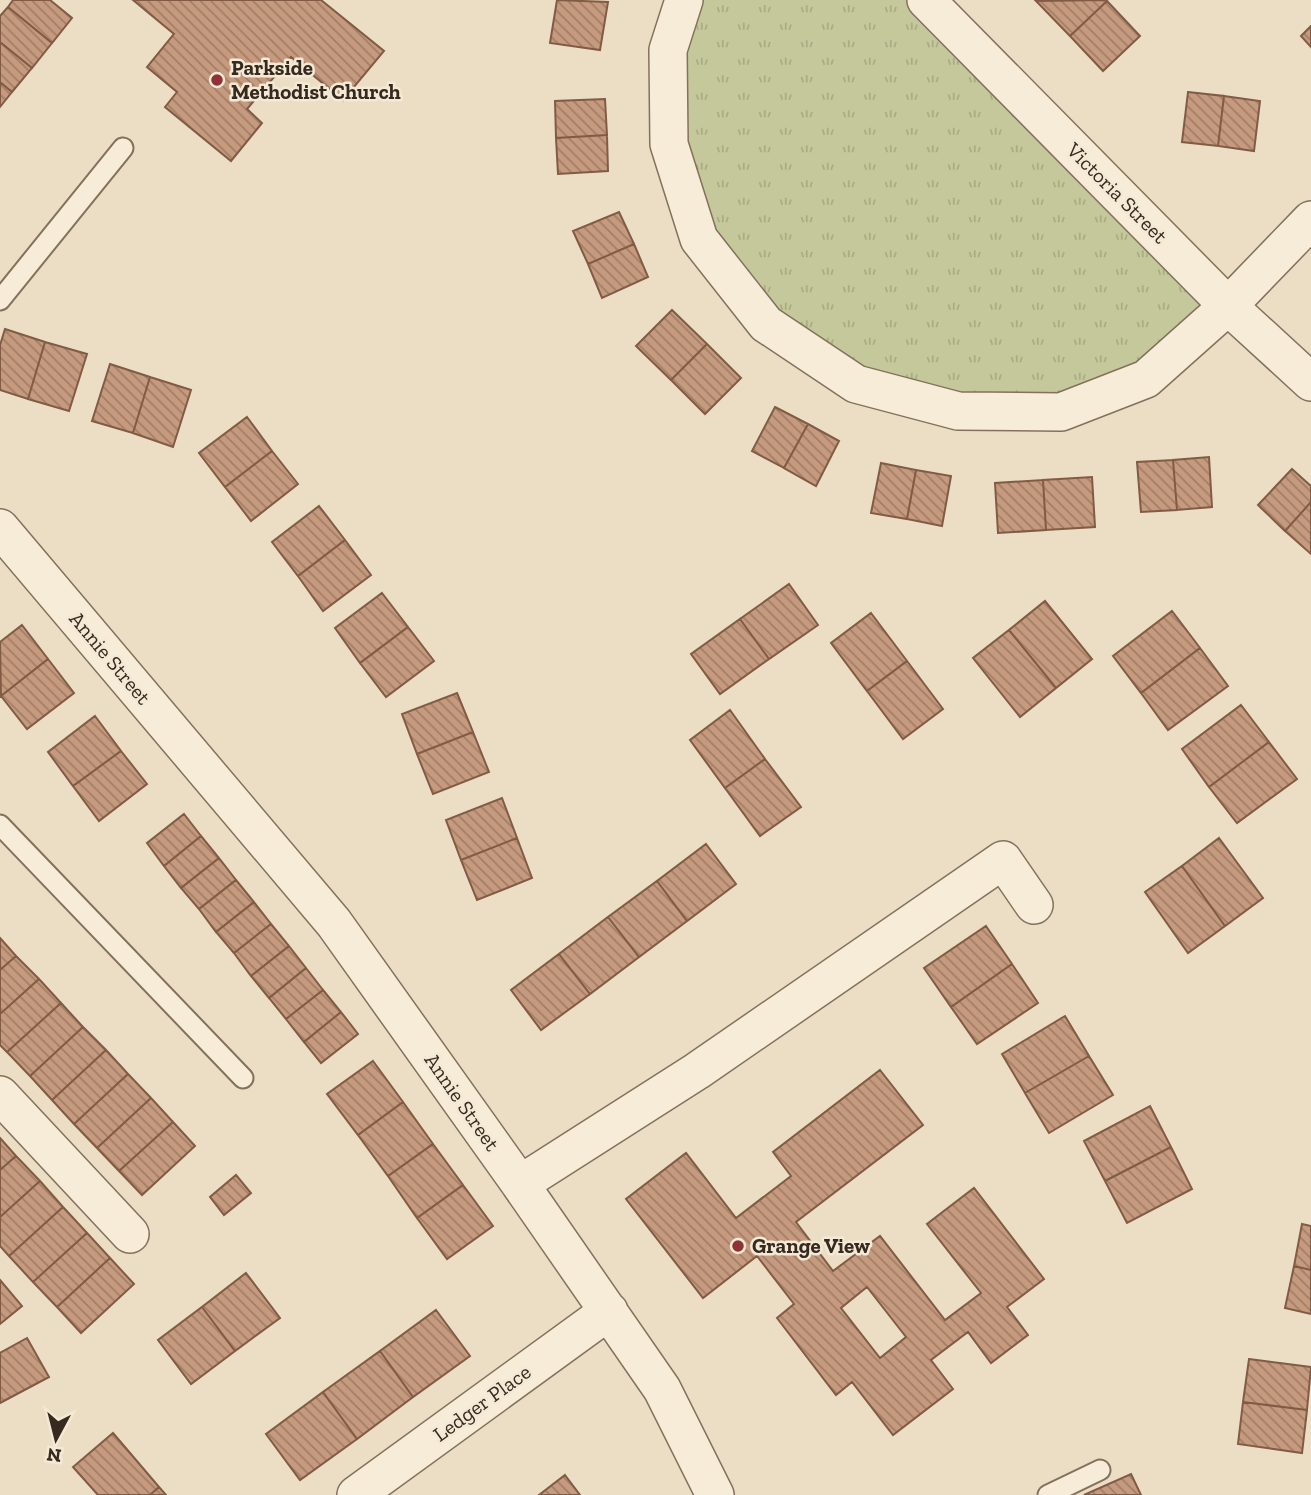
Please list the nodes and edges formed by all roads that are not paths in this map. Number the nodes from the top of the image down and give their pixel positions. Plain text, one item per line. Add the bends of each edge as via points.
1 (684, 0) edge
2 (926, 0) edge
3 (123, 148) dead end
4 (1311, 220) edge
5 (0, 300) edge
6 (1228, 306) junction
7 (1311, 382) edge
8 (0, 528) edge
9 (0, 825) edge
10 (1034, 905) dead end
11 (243, 1078) dead end
12 (0, 1095) edge
13 (520, 1184) junction
14 (130, 1234) dead end
15 (609, 1311) junction
16 (1100, 1470) dead end
17 (356, 1495) edge
18 (715, 1495) edge
19 (1048, 1495) edge

1 - 6 street via 668,50 668,144 699,239 766,324 856,384 958,411 1062,412 1146,379
2 - 6 street, Victoria Street
3 - 5 lane
4 - 6 street
6 - 7 street, Victoria Street
8 - 13 street, Annie Street via 334,923
9 - 11 lane
10 - 13 street via 1003,860 697,1071
12 - 14 street
13 - 15 street
15 - 17 street, Ledger Place
15 - 18 street via 662,1389
16 - 19 lane

